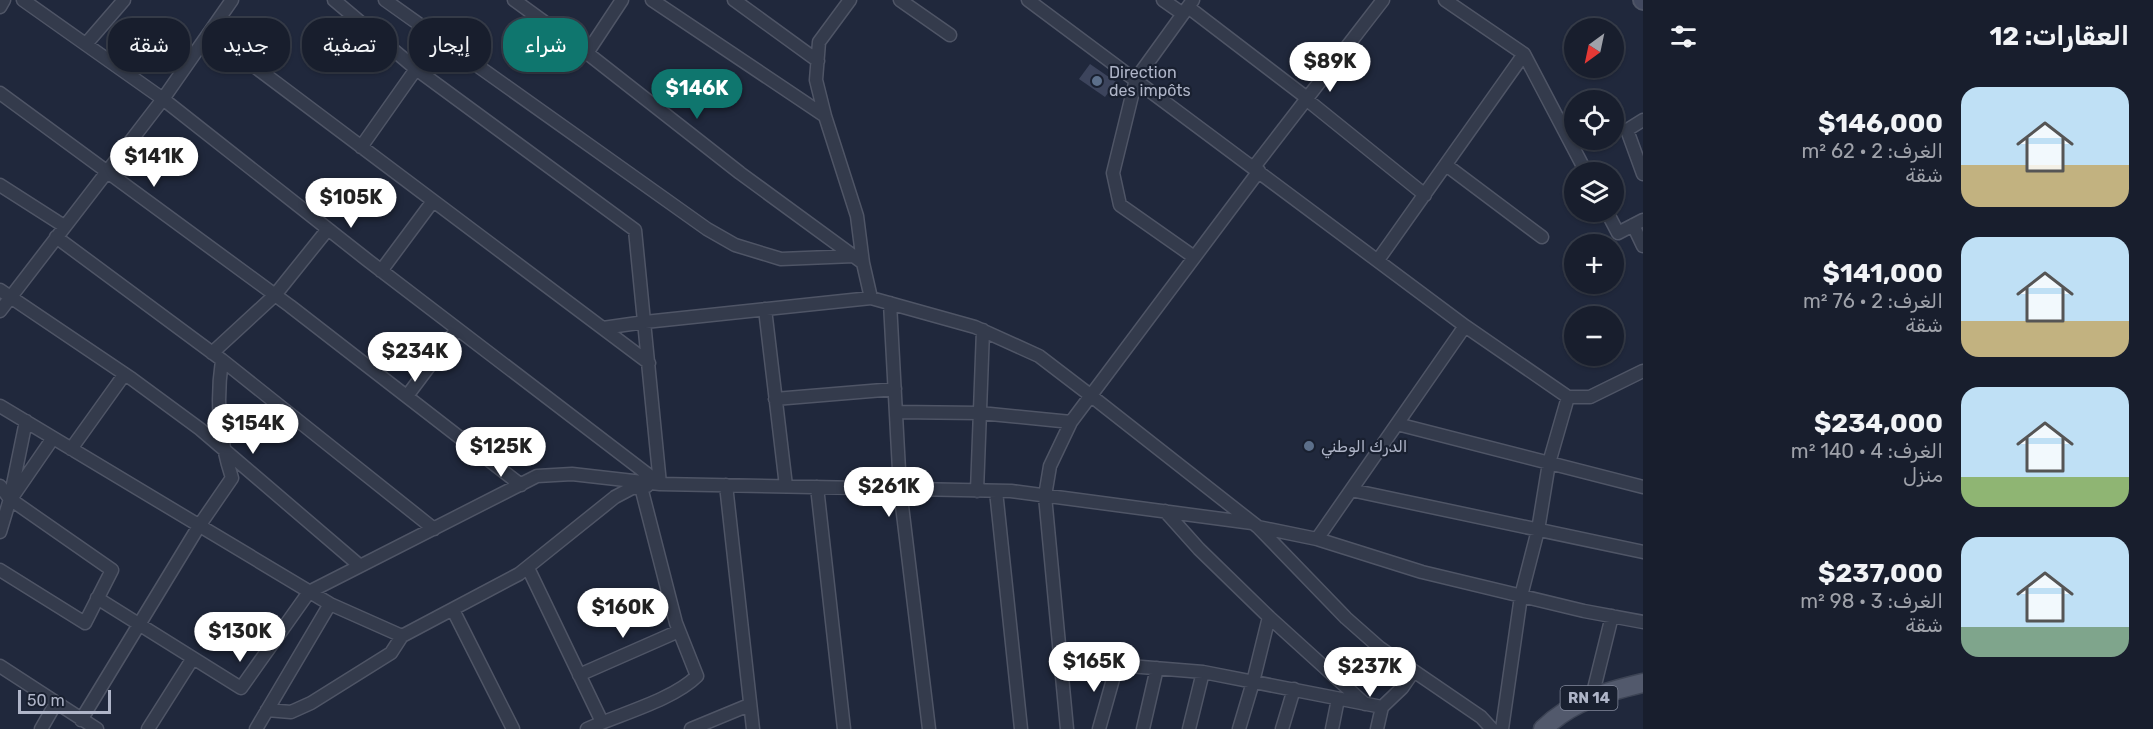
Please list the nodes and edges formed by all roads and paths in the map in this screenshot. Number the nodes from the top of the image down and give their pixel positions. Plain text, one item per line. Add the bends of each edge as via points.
1 (4, 0) edge
2 (23, 0) edge
3 (124, 0) edge
4 (232, 0) edge
5 (334, 0) edge
6 (385, 0) edge
7 (514, 0) edge
8 (622, 0) edge
9 (652, 0) edge
10 (734, 0) edge
11 (850, 0) edge
12 (900, 0) edge
13 (1028, 0) edge
14 (1163, 0) edge
15 (1383, 0) edge
16 (1445, 0) edge
17 (0, 7) edge
18 (1188, 7) edge
19 (220, 18) edge
20 (539, 18) edge
21 (950, 35) dead end
22 (86, 44) junction
23 (202, 44) edge
24 (588, 51) edge
25 (588, 53) edge
26 (1524, 54) junction
27 (818, 61) junction
28 (409, 63) edge
29 (262, 72) edge
30 (414, 72) edge
31 (420, 72) edge
32 (1136, 79) junction
33 (0, 93) edge
34 (163, 99) junction
35 (1307, 99) junction
36 (825, 116) junction
37 (1643, 120) edge
38 (361, 147) junction
39 (1582, 162) edge
40 (1446, 165) junction
41 (1257, 169) junction
42 (106, 172) junction
43 (1643, 174) edge
44 (0, 185) edge
45 (1425, 195) junction
46 (433, 201) junction
47 (1612, 222) edge
48 (1638, 223) edge
49 (64, 226) junction
50 (328, 229) junction
51 (56, 237) junction
52 (1542, 237) dead end
53 (1643, 246) edge
54 (1194, 257) junction
55 (859, 259) junction
56 (1378, 260) junction
57 (381, 271) junction
58 (5, 294) edge
59 (275, 295) junction
60 (871, 298) junction
61 (890, 303) junction
62 (765, 309) junction
63 (0, 311) edge
64 (645, 322) junction
65 (1465, 326) junction
66 (603, 328) junction
67 (457, 329) junction
68 (983, 330) junction
69 (217, 357) junction
70 (649, 363) junction
71 (1643, 372) edge
72 (124, 375) junction
73 (895, 389) junction
74 (1090, 395) junction
75 (407, 396) junction
76 (1568, 398) junction
77 (776, 399) junction
78 (0, 406) edge
79 (896, 412) junction
80 (980, 413) junction
81 (26, 421) junction
82 (1071, 422) junction
83 (1397, 424) junction
84 (53, 438) junction
85 (222, 448) junction
86 (71, 449) junction
87 (1549, 463) junction
88 (660, 483) junction
89 (521, 485) junction
90 (726, 485) junction
91 (0, 486) edge
92 (786, 486) junction
93 (641, 487) junction
94 (817, 487) junction
95 (1643, 488) edge
96 (900, 489) junction
97 (977, 490) junction
98 (1351, 490) junction
99 (996, 491) junction
100 (1044, 496) junction
101 (10, 500) junction
102 (1165, 511) junction
103 (1255, 525) junction
104 (199, 526) junction
105 (434, 529) junction
106 (1538, 530) junction
107 (0, 532) edge
108 (1317, 539) junction
109 (1643, 552) edge
110 (359, 566) junction
111 (528, 567) junction
112 (0, 570) edge
113 (309, 592) junction
114 (1521, 596) junction
115 (97, 598) junction
116 (330, 604) junction
117 (453, 610) junction
118 (1612, 616) junction
119 (1269, 617) junction
120 (1643, 622) edge
121 (140, 625) junction
122 (679, 631) junction
123 (402, 636) junction
124 (1061, 656) junction
125 (193, 658) junction
126 (1117, 665) junction
127 (0, 666) edge
128 (1157, 668) junction
129 (1203, 672) junction
130 (1413, 672) junction
131 (579, 675) junction
132 (1253, 682) junction
133 (1643, 683) edge
134 (1294, 689) junction
135 (1592, 697) junction
136 (1338, 699) junction
137 (56, 703) junction
138 (1366, 704) junction
139 (749, 705) junction
140 (1382, 707) junction
141 (267, 710) junction
142 (81, 720) junction
143 (602, 722) junction
144 (41, 729) edge
145 (97, 729) edge
146 (148, 729) edge
147 (256, 729) edge
148 (513, 729) edge
149 (587, 729) edge
150 (691, 729) edge
151 (753, 729) edge
152 (844, 729) edge
153 (929, 729) edge
154 (1021, 729) edge
155 (1067, 729) edge
156 (1099, 729) edge
157 (1143, 729) edge
158 (1189, 729) edge
159 (1239, 729) edge
160 (1282, 729) edge
161 (1332, 729) edge
162 (1377, 729) edge
163 (1492, 729) edge
164 (1502, 729) edge
165 (1543, 729) edge

1 - 17 street
2 - 22 street
3 - 22 street
4 - 19 street
5 - 28 street
6 - 55 street via 707,230 735,245 781,259
7 - 20 street
8 - 24 street
9 - 36 street
10 - 27 street
11 - 27 street via 819,42
12 - 21 street
13 - 32 street
14 - 18 street
15 - 35 street
16 - 26 street
18 - 32 street
18 - 35 street
22 - 34 street
23 - 34 street
25 - 55 street via 740,173
26 - 39 street
26 - 40 street
27 - 36 street via 816,80
29 - 38 street
30 - 38 street
31 - 64 street via 635,230
32 - 41 street
32 - 54 street via 1113,173 1120,205
33 - 42 street
34 - 42 street
34 - 50 street
35 - 41 street
35 - 45 street
36 - 55 street via 857,216
37 - 43 street via 1627,130
38 - 46 street
40 - 45 street
40 - 52 street
41 - 54 street
41 - 56 street
42 - 49 street
42 - 59 street
44 - 49 street
45 - 56 street
46 - 57 street
46 - 66 street
47 - 48 street via 1618,233
48 - 53 street
49 - 51 street
50 - 57 street
50 - 59 street
51 - 58 street
51 - 69 street
54 - 74 street
55 - 60 street
56 - 65 street
57 - 67 street
58 - 63 street
58 - 72 street
59 - 69 street
59 - 75 street
60 - 61 street
60 - 62 street
61 - 68 street
61 - 73 street
62 - 64 street
62 - 77 street
64 - 66 street
64 - 70 street
65 - 76 street
65 - 83 street
66 - 70 street
67 - 75 street
67 - 88 street
68 - 74 street via 1039,356
68 - 80 street
69 - 85 street
69 - 105 street
70 - 88 street
71 - 76 street via 1590,397
72 - 85 street
72 - 86 street
73 - 77 street
73 - 79 street
74 - 82 street
74 - 103 street
75 - 89 street
76 - 87 street
77 - 92 street
78 - 81 street
79 - 80 street
79 - 96 street
80 - 82 street
80 - 97 street
81 - 84 street
81 - 101 street
82 - 100 street via 1050,466
83 - 87 street
83 - 98 street
84 - 86 street
84 - 101 street
85 - 104 street via 231,478
85 - 110 street
86 - 104 street
87 - 95 street
87 - 106 street
88 - 89 street via 572,474 537,476
88 - 90 street
88 - 93 street
89 - 105 street
90 - 92 street
90 - 139 street
91 - 101 street
92 - 94 street
93 - 111 street via 615,497
93 - 122 street
94 - 96 street
94 - 152 street
96 - 97 street
96 - 153 street
97 - 99 street
98 - 106 street
98 - 108 street
99 - 100 street
99 - 154 street
100 - 102 street
100 - 124 street
101 - 107 street
101 - 115 street via 112,570
102 - 103 street
102 - 119 street
103 - 108 street
103 - 130 street via 1346,618
104 - 113 street
104 - 121 street
105 - 110 street
106 - 109 street
106 - 114 street
108 - 114 street via 1422,572
110 - 113 street
111 - 117 street
111 - 131 street
112 - 115 street via 85,623
113 - 116 street
113 - 125 street via 241,688
114 - 118 street
114 - 164 street
115 - 121 street
116 - 123 street
116 - 141 street
117 - 123 street
117 - 148 street
118 - 120 street
118 - 135 street
119 - 132 street
119 - 138 street
121 - 125 street
121 - 142 street
122 - 131 street
122 - 143 street via 698,676 673,693
123 - 141 street via 391,653 311,703 291,712
124 - 126 street
124 - 155 street
125 - 146 street
126 - 128 street
126 - 156 street
127 - 137 street
128 - 129 street
128 - 157 street
129 - 132 street
129 - 158 street
130 - 140 street
130 - 163 street via 1482,717
131 - 143 street
132 - 134 street
132 - 159 street
133 - 135 main road, RN 14
134 - 136 street
134 - 160 street
135 - 165 main road, RN 14
136 - 138 street
136 - 161 street
137 - 142 street
137 - 144 street
138 - 140 street
139 - 150 street
139 - 151 street
140 - 162 street
141 - 147 street
142 - 145 street
143 - 149 street

